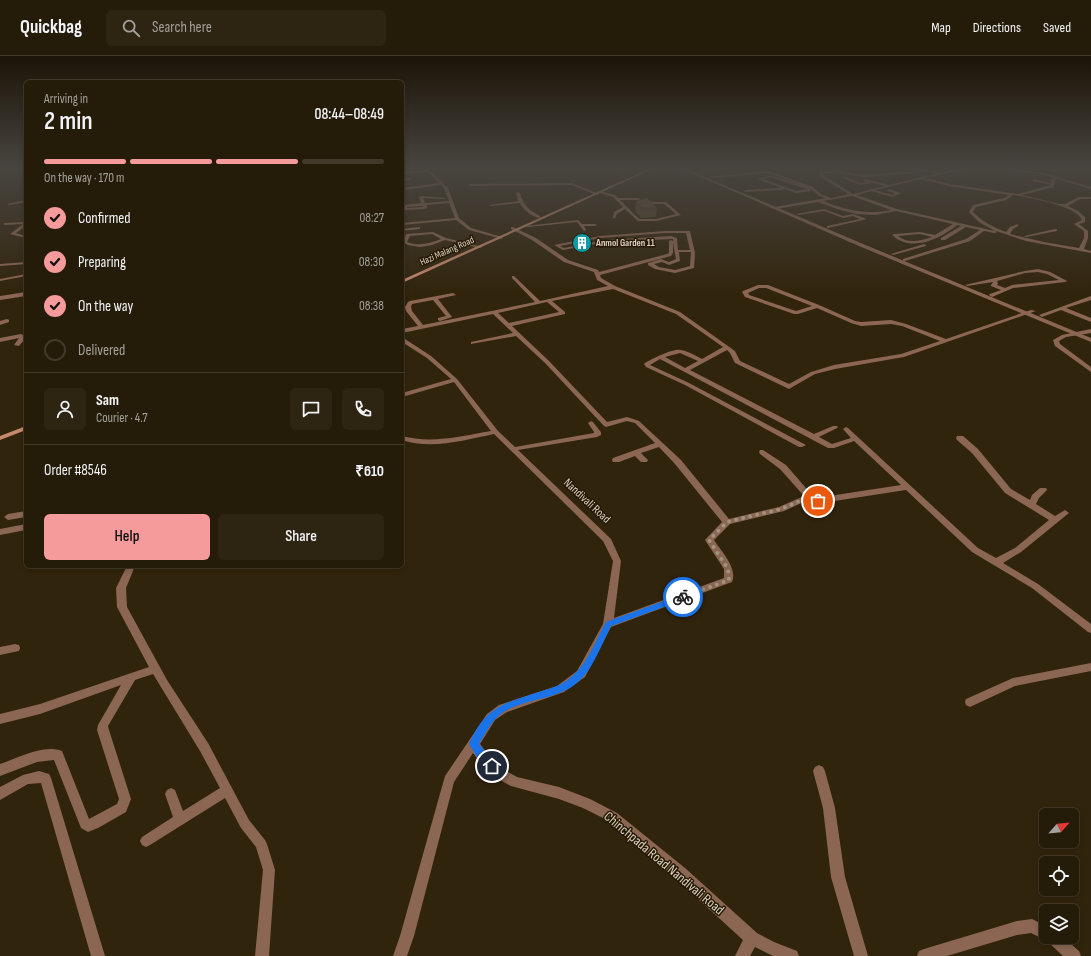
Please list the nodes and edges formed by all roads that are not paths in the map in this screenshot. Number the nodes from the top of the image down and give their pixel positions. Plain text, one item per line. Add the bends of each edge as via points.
1 (453, 210) edge
2 (528, 210) edge
3 (556, 210) edge
4 (561, 210) edge
5 (623, 210) edge
6 (630, 210) edge
7 (673, 210) edge
8 (781, 210) edge
9 (789, 210) edge
10 (841, 210) edge
11 (862, 210) edge
12 (896, 210) joint
13 (971, 210) edge
14 (1073, 210) edge
15 (798, 214) junction
16 (874, 214) junction
17 (539, 217) junction
18 (614, 217) dead end
19 (457, 219) junction
20 (431, 221) junction
21 (24, 223) edge
22 (5, 224) dead end
23 (404, 224) edge
24 (956, 224) junction
25 (24, 225) edge
26 (582, 225) junction
27 (595, 225) dead end
28 (1016, 225) dead end
29 (528, 226) junction
30 (964, 226) junction
31 (828, 227) junction
32 (433, 228) junction
33 (515, 229) junction
34 (404, 230) edge
35 (584, 230) dead end
36 (983, 230) junction
37 (1054, 230) dead end
38 (404, 233) edge
39 (1007, 234) junction
40 (494, 236) junction
41 (934, 236) junction
42 (24, 237) edge
43 (672, 237) junction
44 (1022, 237) junction
45 (500, 238) junction
46 (946, 238) junction
47 (445, 239) junction
48 (961, 242) junction
49 (456, 244) dead end
50 (471, 247) junction
51 (480, 247) junction
52 (576, 248) junction
53 (1081, 250) junction
54 (692, 251) junction
55 (901, 252) junction
56 (1091, 252) edge
57 (555, 254) junction
58 (893, 254) junction
59 (669, 255) junction
60 (914, 257) junction
61 (13, 259) dead end
62 (660, 260) junction
63 (906, 260) junction
64 (678, 261) junction
65 (24, 263) edge
66 (3, 266) edge
67 (420, 270) junction
68 (426, 272) junction
69 (0, 274) edge
70 (598, 274) junction
71 (24, 275) edge
72 (404, 277) edge
73 (514, 277) dead end
74 (0, 280) edge
75 (994, 280) junction
76 (404, 281) edge
77 (967, 284) junction
78 (613, 287) junction
79 (1006, 290) junction
80 (24, 294) edge
81 (454, 295) dead end
82 (992, 295) junction
83 (0, 298) edge
84 (434, 298) junction
85 (1090, 299) edge
86 (549, 301) junction
87 (539, 303) junction
88 (817, 306) junction
89 (1063, 308) junction
90 (1033, 311) junction
91 (494, 312) junction
92 (1026, 314) junction
93 (1042, 315) junction
94 (1091, 319) edge
95 (7, 322) dead end
96 (0, 323) edge
97 (507, 324) junction
98 (420, 325) junction
99 (404, 330) edge
100 (1091, 331) edge
101 (1083, 332) junction
102 (514, 334) junction
103 (1076, 334) junction
104 (1091, 335) edge
105 (24, 339) edge
106 (0, 340) edge
107 (404, 340) edge
108 (1091, 340) edge
109 (946, 341) junction
110 (518, 342) dead end
111 (473, 343) dead end
112 (24, 345) edge
113 (726, 348) junction
114 (660, 357) junction
115 (702, 361) junction
116 (686, 370) junction
117 (1091, 370) edge
118 (700, 377) junction
119 (455, 380) junction
120 (688, 384) junction
121 (404, 394) edge
122 (745, 400) junction
123 (731, 407) junction
124 (591, 423) dead end
125 (24, 424) edge
126 (835, 427) dead end
127 (24, 429) edge
128 (846, 429) dead end
129 (496, 432) junction
130 (0, 433) edge
131 (814, 437) junction
132 (0, 438) edge
133 (960, 438) dead end
134 (404, 439) edge
135 (850, 440) dead end
136 (660, 444) junction
137 (802, 445) dead end
138 (513, 449) junction
139 (763, 452) dead end
140 (636, 453) junction
141 (616, 460) dead end
142 (644, 460) dead end
143 (907, 487) junction
144 (1043, 490) dead end
145 (809, 497) junction
146 (1032, 505) junction
147 (24, 514) edge
148 (1065, 514) dead end
149 (8, 517) dead end
150 (1056, 520) junction
151 (727, 522) junction
152 (24, 527) edge
153 (0, 532) edge
154 (996, 563) junction
155 (130, 568) edge
156 (608, 624) junction
157 (1091, 629) edge
158 (15, 648) dead end
159 (0, 651) edge
160 (1091, 667) edge
161 (156, 669) junction
162 (132, 677) junction
163 (970, 702) dead end
164 (0, 719) edge
165 (473, 744) junction
166 (0, 770) edge
167 (819, 771) dead end
168 (227, 790) junction
169 (0, 794) edge
170 (171, 794) dead end
171 (180, 819) junction
172 (146, 841) dead end
173 (1039, 930) edge
174 (752, 938) junction
175 (1060, 944) edge
176 (98, 956) edge
177 (262, 956) edge
178 (400, 956) edge
179 (742, 956) edge
180 (792, 956) edge
181 (860, 956) edge
182 (924, 956) edge
183 (1074, 956) edge

1 - 19 street
2 - 17 street
3 - 17 main road, Hazi Malang Road
4 - 29 main road, Hazi Malang Road
5 - 18 street via 615,213
6 - 7 street via 636,219 641,221 679,215
8 - 92 street
9 - 15 street
10 - 16 street
11 - 16 street
12 - 16 street
12 - 24 street
13 - 39 street via 973,216 990,228
14 - 53 street via 1083,217 1084,221 1076,224 1086,231
15 - 31 street
15 - 31 street via 824,210 838,214 833,216 853,215 865,220
17 - 33 main road, Hazi Malang Road
19 - 20 street
19 - 40 street via 470,229
20 - 23 street
20 - 32 street
21 - 22 street
24 - 30 street
24 - 41 street via 947,232
25 - 42 street via 12,234
26 - 27 street
26 - 29 street via 578,221
26 - 35 street
28 - 39 street
29 - 33 main road, Hazi Malang Road
30 - 36 street
30 - 46 street
31 - 58 street
32 - 34 street
32 - 38 street
32 - 50 street
33 - 40 main road, Hazi Malang Road
33 - 45 main road, Hazi Malang Road
33 - 57 street
36 - 39 street
36 - 48 street
37 - 44 street
39 - 44 street
40 - 45 street
40 - 50 main road, Hazi Malang Road
41 - 41 street via 912,242 894,235 920,233
43 - 52 street via 617,241
43 - 52 street via 600,236 556,245 563,249
43 - 54 street via 688,232
43 - 59 street via 674,248
44 - 53 street
45 - 51 main road, Hazi Malang Road
46 - 48 street
46 - 55 street
47 - 47 street via 433,233 422,233 408,235 405,242 413,246
47 - 50 street
48 - 60 street
49 - 50 street
50 - 51 street
50 - 67 main road, Hazi Malang Road
51 - 68 main road, Hazi Malang Road
52 - 57 street
53 - 56 street
54 - 62 street via 693,265 690,269 675,272 668,269 659,270 650,264
54 - 64 street via 677,251
55 - 58 street
55 - 60 street
57 - 70 street via 566,261 592,269
58 - 63 street
59 - 62 street
59 - 64 street
60 - 63 street
61 - 66 street
62 - 64 street via 668,264
62 - 70 street
63 - 77 street
65 - 66 street
66 - 69 street via 15,270
67 - 68 main road
67 - 72 main road, Hazi Malang Road
68 - 76 main road, Hazi Malang Road
70 - 78 street via 599,279
71 - 74 street
73 - 87 street
75 - 77 street
75 - 79 street via 996,283 993,284
75 - 79 street via 1041,271 1066,282 1012,287
77 - 82 street
78 - 86 street
78 - 113 street via 678,313
79 - 82 street
80 - 83 street
81 - 84 street
82 - 90 street
84 - 98 street via 409,305 409,311
84 - 98 street via 449,317
85 - 89 street
86 - 87 street
86 - 97 street via 563,314
87 - 91 street
88 - 88 street via 796,313 747,296 745,292 766,286
88 - 109 street via 861,324 891,322
89 - 93 street
89 - 94 street
90 - 92 street
90 - 93 street
91 - 97 street
91 - 98 street
92 - 103 street
92 - 109 street
93 - 101 street
95 - 96 street
97 - 102 street
98 - 99 street
100 - 101 street
101 - 103 street
101 - 104 street
102 - 110 street
102 - 111 street
102 - 136 street via 547,362 606,426 627,419 632,420
103 - 108 street
103 - 117 street via 1059,338 1056,340 1057,345
105 - 106 street via 18,336
105 - 112 street via 17,346
107 - 119 street, Nandivali Road via 428,356
109 - 113 street via 902,356 812,373 789,387 737,362 736,356
113 - 115 street
114 - 115 street via 680,351
114 - 116 street
114 - 120 street via 647,365
115 - 116 street
116 - 118 street
118 - 120 street
118 - 122 street
119 - 121 street
119 - 129 street, Nandivali Road
120 - 123 street
122 - 123 street
122 - 131 street
123 - 137 street
124 - 138 street via 598,432 597,435
125 - 130 main road
126 - 131 street
127 - 132 main road
128 - 143 street
129 - 134 street via 450,440 408,442
129 - 138 street, Nandivali Road
131 - 135 street via 834,446
133 - 146 street via 975,451 1008,490
136 - 140 street
136 - 151 street via 696,482
138 - 156 street, Nandivali Road via 607,539 617,561
139 - 145 street via 783,467
140 - 141 street
140 - 142 street
143 - 145 street via 818,501
143 - 154 street via 975,550
144 - 146 street via 1035,496
145 - 151 street via 781,509
146 - 150 street
147 - 149 street
148 - 150 street
150 - 154 street via 1018,550
151 - 156 street via 709,540 728,569 729,580
152 - 153 street
154 - 157 street via 1035,586
155 - 161 street via 121,588 122,607
156 - 165 street, Nandivali Road via 581,674 560,689 503,708 491,717
158 - 159 street
160 - 163 street via 1013,682
161 - 162 street
161 - 168 street
162 - 164 street via 40,709
162 - 166 street via 103,724 126,799 122,808 94,824 85,824 58,755 54,753
165 - 174 street, Chinchpada Road Nandivali Road via 502,775 515,782 559,793 613,817
165 - 178 street, Nandivali Road via 449,780
167 - 181 street via 829,808 838,877
168 - 171 street
168 - 177 street via 245,824 261,844 269,870
169 - 176 street via 27,780 45,778
170 - 171 street
171 - 172 street
173 - 182 street via 1032,926 1017,928
174 - 179 street
174 - 180 street, Chinchpada Road Nandivali Road
175 - 183 street

